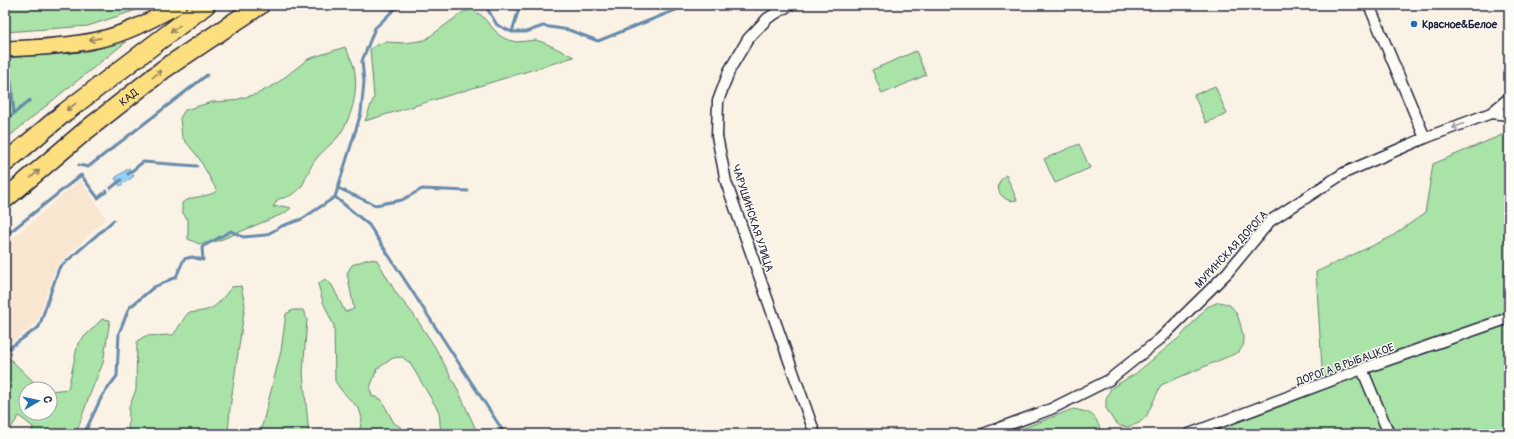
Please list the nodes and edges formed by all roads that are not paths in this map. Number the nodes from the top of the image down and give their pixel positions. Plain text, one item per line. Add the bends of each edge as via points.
1 (179, 5) edge
2 (206, 5) edge
3 (260, 5) edge
4 (790, 5) edge
5 (1369, 5) edge
6 (5, 49) edge
7 (1509, 98) edge
8 (1491, 113) junction
9 (1509, 115) edge
10 (1425, 138) junction
11 (5, 163) edge
12 (5, 199) edge
13 (1509, 318) edge
14 (1362, 369) junction
15 (815, 434) edge
16 (983, 434) edge
17 (1189, 434) edge
18 (1389, 434) edge

1 -> 6 main road via 132,28 97,40
2 -> 11 highway via 64,113
12 -> 3 highway, КАД via 164,69
4 - 15 street, ЧАРУШИНСКАЯ УЛИЦА via 768,18 748,40 730,69 718,101 717,136 726,182
5 - 10 street
7 - 8 street, МУРИНСКАЯ ДОРОГА
8 - 9 street, МУРИНСКАЯ ДОРОГА
8 -> 10 street, МУРИНСКАЯ ДОРОГА
10 - 16 street, МУРИНСКАЯ ДОРОГА via 1344,173 1270,221 1227,273 1160,339 1109,380 1051,409
13 - 14 street, ДОРОГА В РЫБАЦКОЕ
14 - 17 street, ДОРОГА В РЫБАЦКОЕ
14 - 18 street

